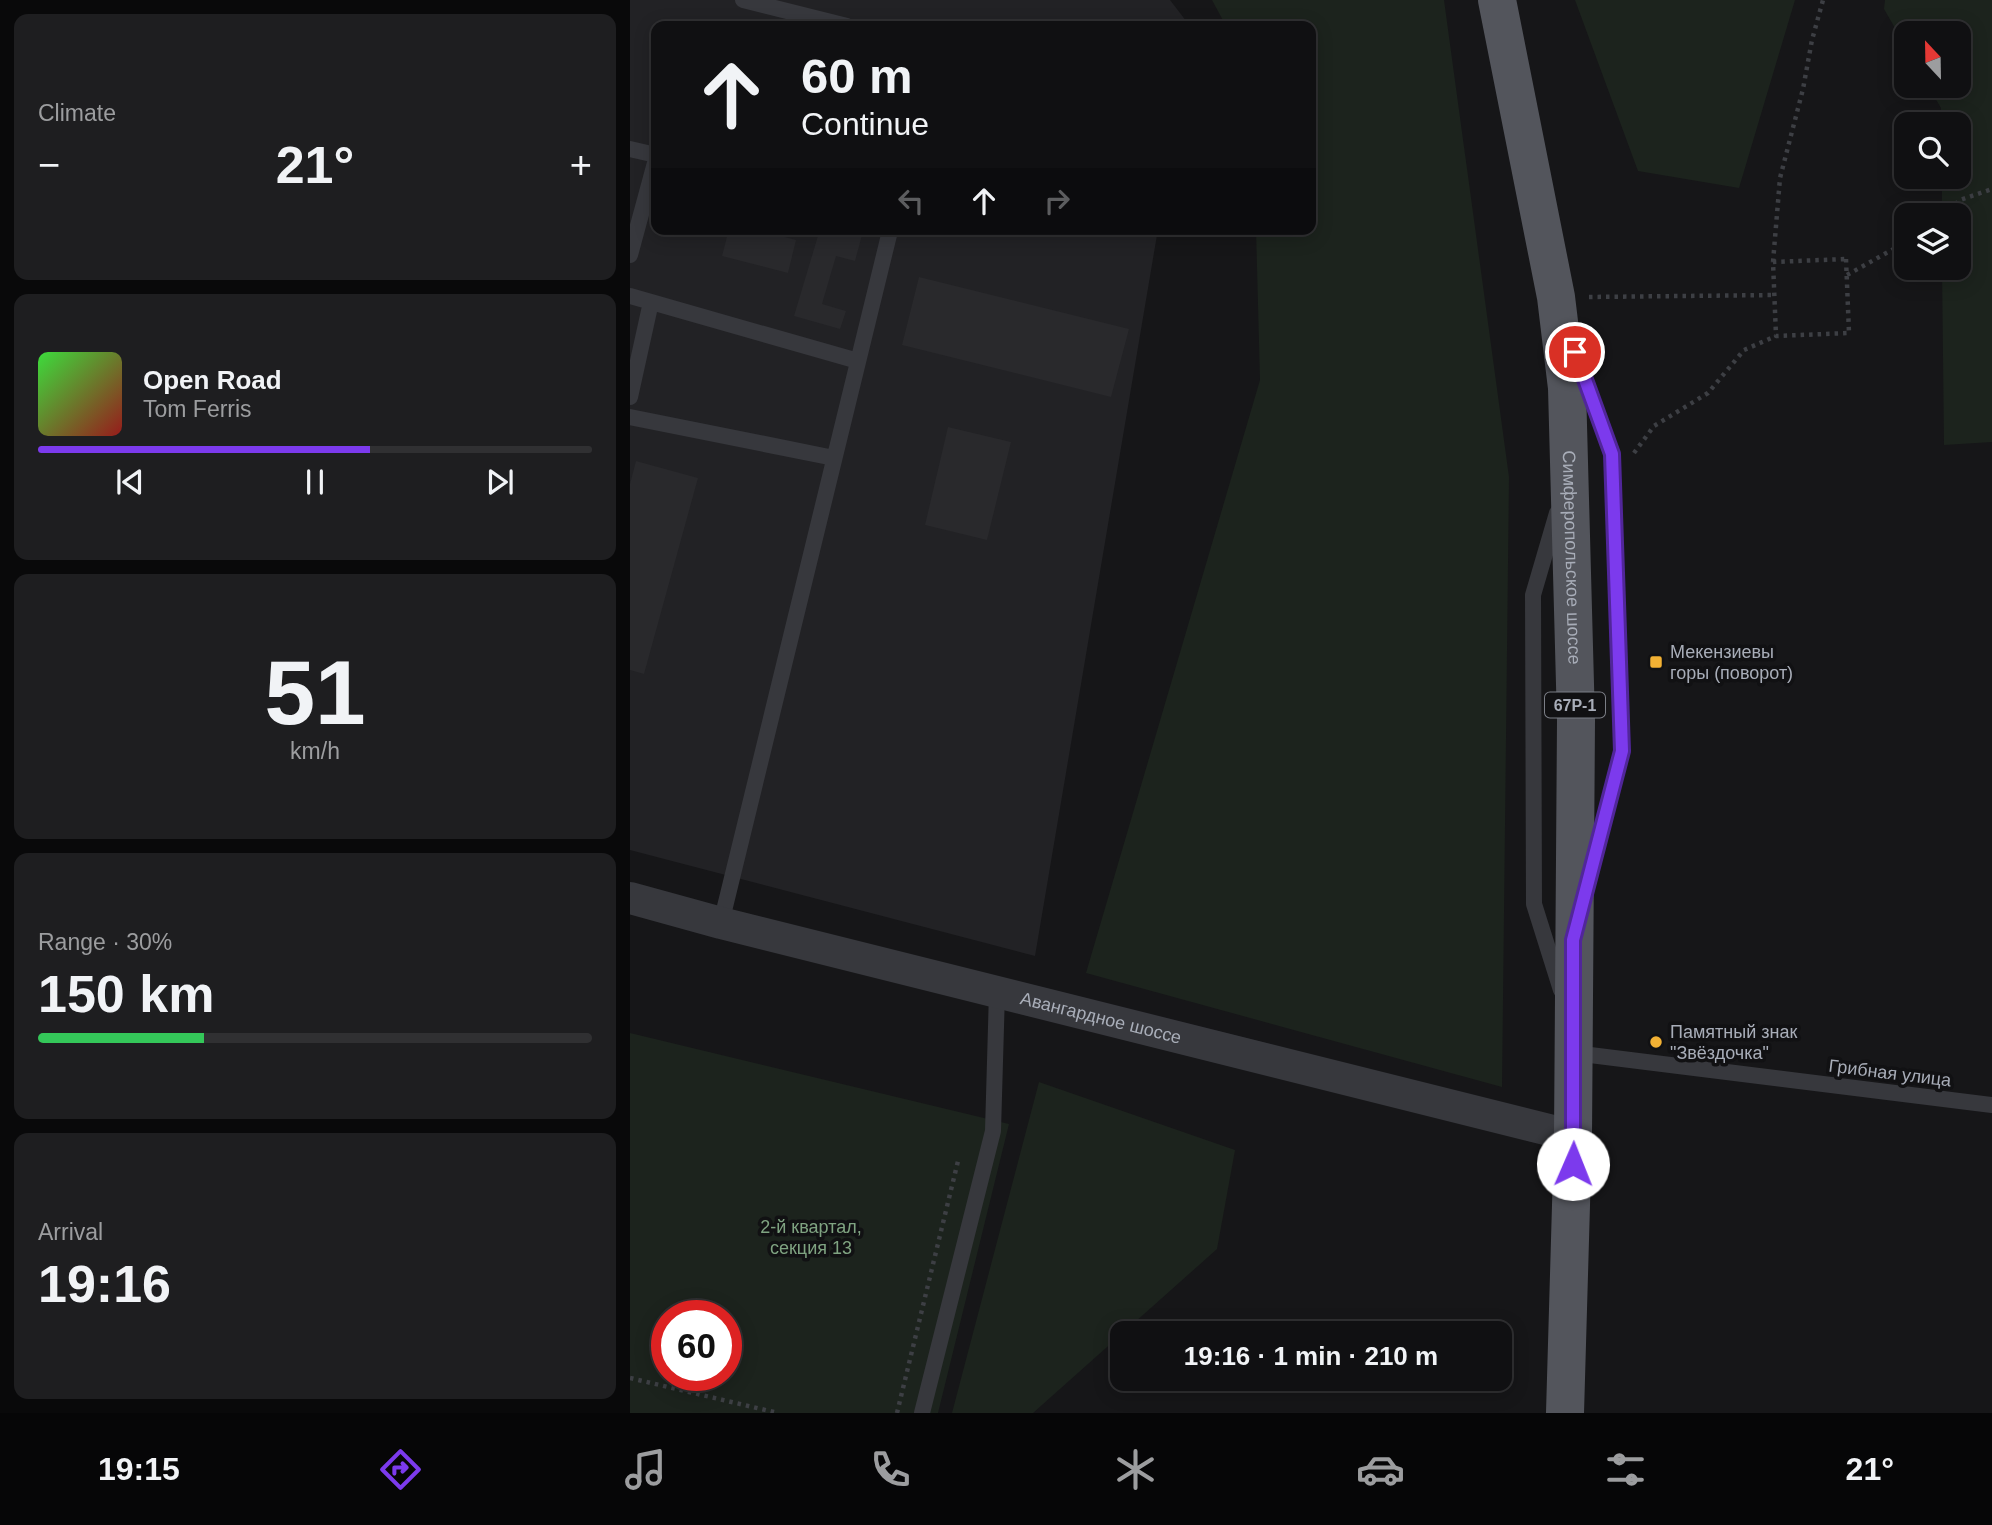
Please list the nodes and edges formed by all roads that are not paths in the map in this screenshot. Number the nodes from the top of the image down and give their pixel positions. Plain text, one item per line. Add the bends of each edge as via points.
1 (743, 0) edge
2 (1497, 0) edge
3 (827, 21) edge
4 (630, 149) edge
5 (651, 155) edge
6 (651, 176) edge
7 (889, 235) edge
8 (630, 255) edge
9 (630, 296) edge
10 (1557, 299) junction
11 (651, 302) junction
12 (858, 361) junction
13 (630, 397) edge
14 (630, 417) edge
15 (834, 458) junction
16 (1570, 470) junction
17 (630, 898) edge
18 (721, 923) junction
19 (1573, 940) junction
20 (997, 992) junction
21 (1574, 1042) junction
22 (1992, 1105) edge
23 (1573, 1136) junction
24 (922, 1413) edge
25 (1566, 1413) edge

1 - 3 lane
2 - 10 main road, Симферопольское шоссе / 67Р-1
4 - 5 lane
6 - 8 lane
7 - 12 lane
9 - 11 lane
10 - 16 main road, Симферопольское шоссе / 67Р-1
10 - 19 lane via 1612,454 1622,751
11 - 12 lane
11 - 13 lane
12 - 15 lane
14 - 15 lane
15 - 18 lane
16 - 19 main road, Симферопольское шоссе / 67Р-1 via 1576,721
16 - 21 lane via 1533,594 1534,904
17 - 18 street, Авангардное шоссе
18 - 20 street, Авангардное шоссе
19 - 21 main road, Симферопольское шоссе / 67Р-1
20 - 23 street, Авангардное шоссе
20 - 24 lane via 993,1131
21 - 22 lane, Грибная улица
21 - 23 main road, Симферопольское шоссе / 67Р-1
23 - 25 main road, Симферопольское шоссе / 67Р-1

